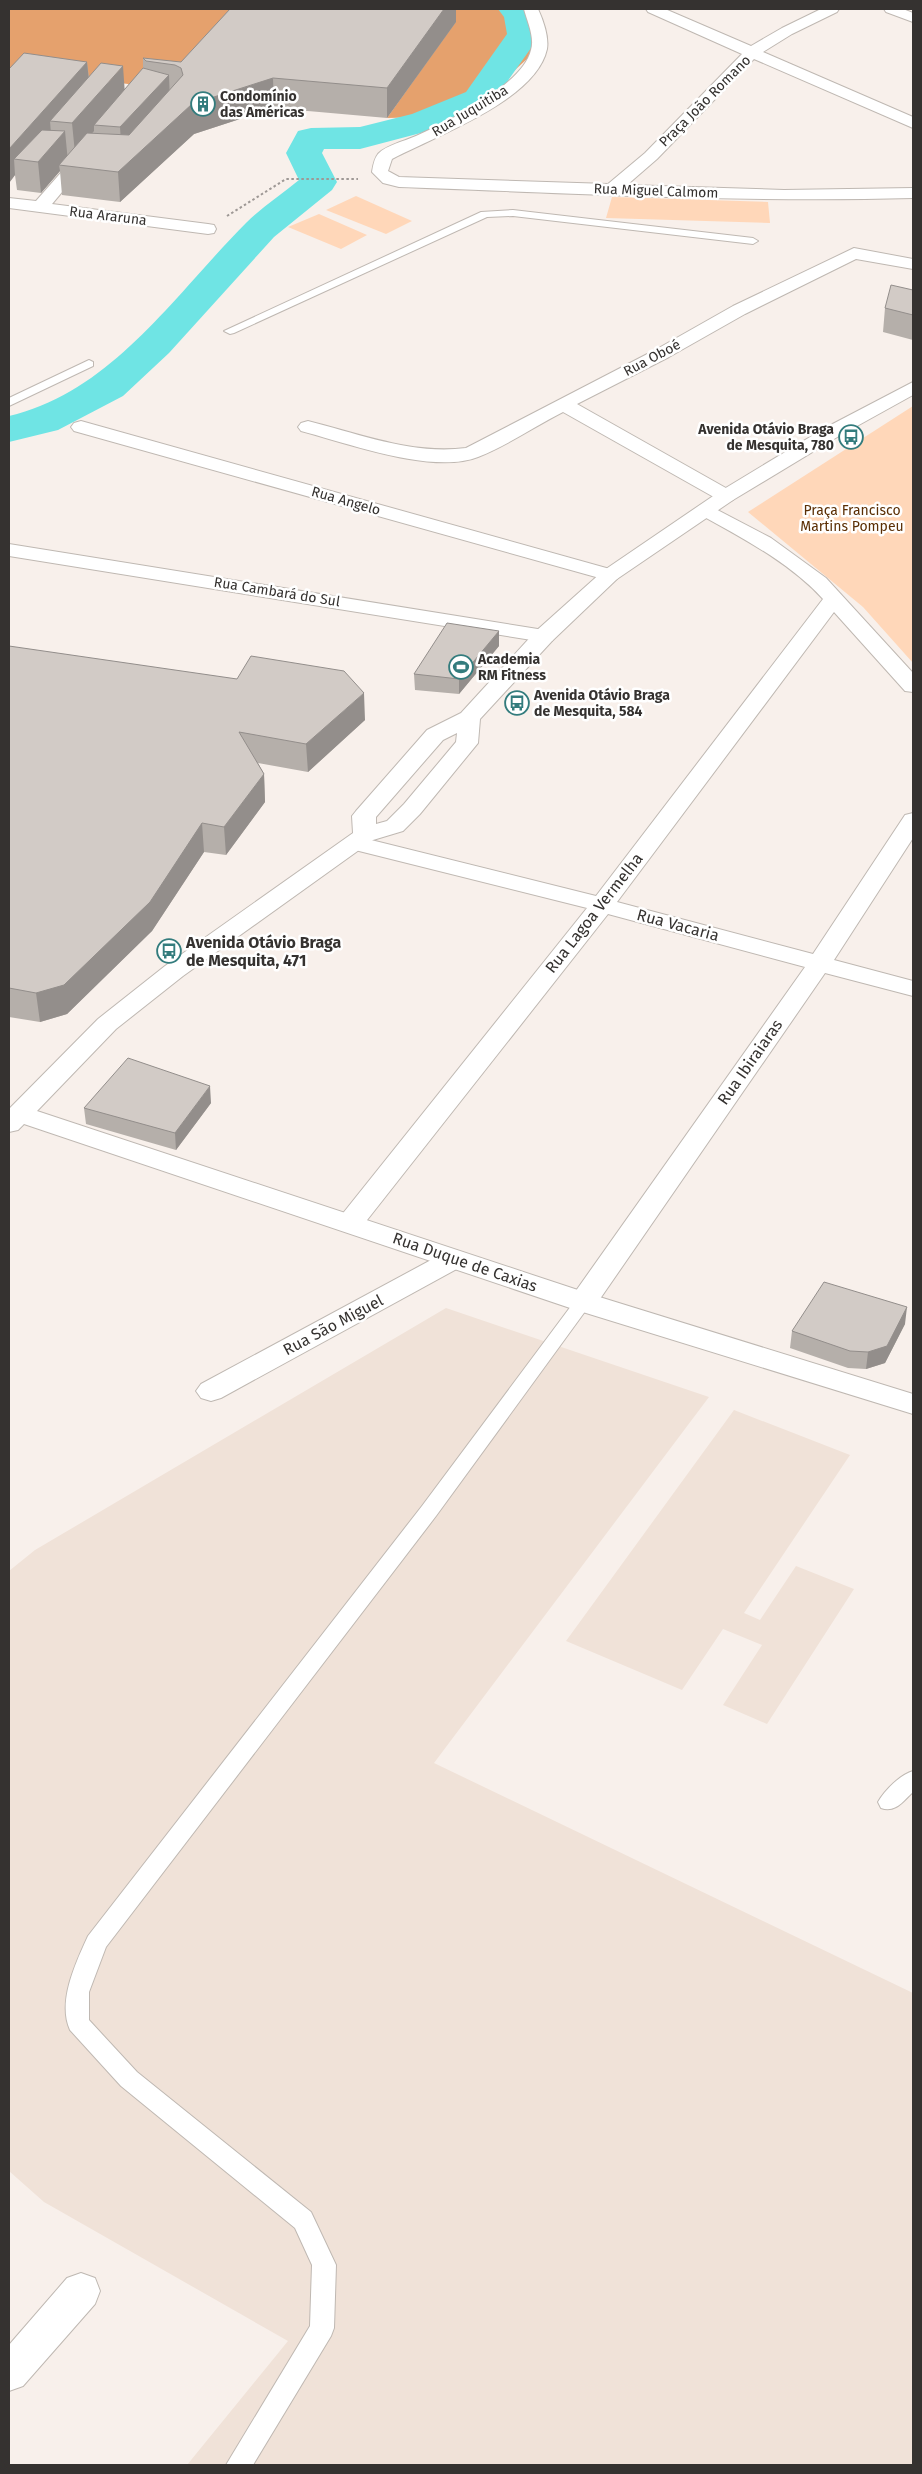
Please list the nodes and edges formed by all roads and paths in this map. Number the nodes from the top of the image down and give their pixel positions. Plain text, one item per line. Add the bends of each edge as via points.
1 (531, 9) edge
2 (653, 9) edge
3 (832, 9) edge
4 (891, 9) edge
5 (913, 18) edge
6 (751, 53) junction
7 (913, 124) edge
8 (97, 141) edge
9 (66, 157) edge
10 (90, 159) junction
11 (335, 179) dead end
12 (399, 182) joint
13 (611, 190) junction
14 (913, 193) edge
15 (10, 206) edge
16 (40, 207) junction
17 (208, 229) joint
18 (753, 241) dead end
19 (913, 264) edge
20 (230, 331) dead end
21 (89, 364) dead end
22 (913, 388) edge
23 (9, 402) edge
24 (563, 404) junction
25 (81, 427) dead end
26 (308, 427) dead end
27 (726, 496) junction
28 (706, 510) junction
29 (9, 550) edge
30 (610, 575) junction
31 (833, 600) junction
32 (544, 636) junction
33 (913, 686) edge
34 (469, 718) junction
35 (913, 820) edge
36 (360, 839) junction
37 (602, 905) junction
38 (820, 963) junction
39 (913, 988) edge
40 (14, 1119) edge
41 (350, 1223) junction
42 (454, 1259) junction
43 (583, 1302) junction
44 (211, 1391) dead end
45 (912, 1400) edge
46 (913, 1779) edge
47 (889, 1802) dead end
48 (81, 2291) dead end
49 (9, 2373) edge
50 (239, 2465) edge

1 - 12 street, Rua Juquitiba via 539,48 526,73 466,117 385,156 380,172 388,180
2 - 6 street
3 - 6 street, Praça João Romano
4 - 5 street
6 - 7 street
6 - 13 street, Praça João Romano via 651,156
8 - 10 street
9 - 10 lane
10 - 16 street
11 - 17 path via 286,179
12 - 13 street, Rua Miguel Calmom
13 - 14 street, Rua Miguel Calmom via 793,195
15 - 16 street, Rua Araruna
16 - 17 street, Rua Araruna
18 - 20 lane via 513,213 484,214
19 - 24 street, Rua Oboé via 854,253
21 - 23 lane
22 - 27 street
24 - 26 street, Rua Oboé via 471,453 457,456 422,455
24 - 27 street
25 - 30 street, Rua Angelo
27 - 28 street
28 - 30 street
28 - 31 street via 792,561 818,582
29 - 32 street, Rua Cambará do Sul
30 - 32 street
31 - 33 street
31 - 37 street, Rua Lagoa Vermelha
32 - 34 street
34 - 36 street via 435,735 364,816
34 - 36 street via 466,743 412,809 395,826
35 - 38 street, Rua Ibiraiaras
36 - 37 street, Rua Vacaria
36 - 40 street via 174,971 107,1024
37 - 38 street, Rua Vacaria
37 - 41 street, Rua Lagoa Vermelha
38 - 39 street, Rua Vacaria
38 - 43 street, Rua Ibiraiaras
40 - 41 street, Rua Duque de Caxias
41 - 42 street, Rua Duque de Caxias
42 - 43 street, Rua Duque de Caxias
42 - 44 street, Rua São Miguel
43 - 45 street, Rua Duque de Caxias
43 - 50 lane via 434,1503 96,1943 78,1992 78,2023 129,2079 303,2220 324,2265 322,2328
46 - 47 lane
48 - 49 street

